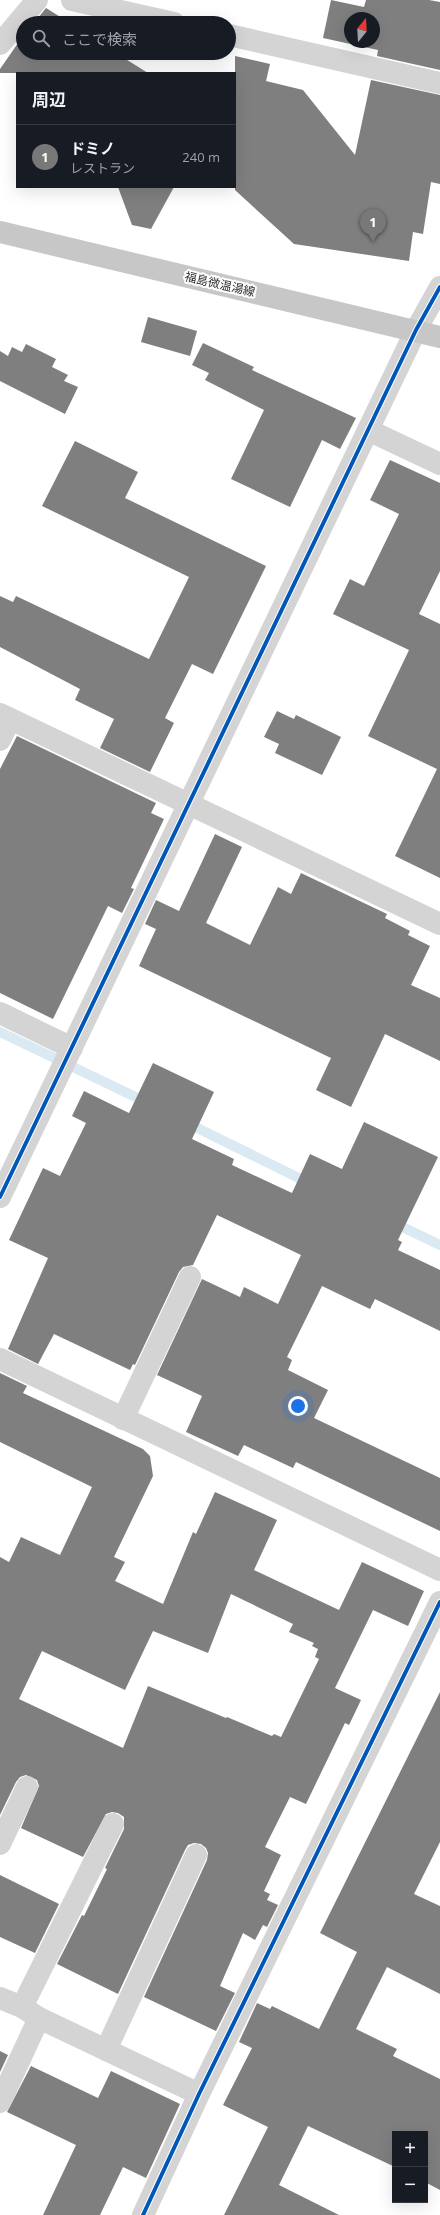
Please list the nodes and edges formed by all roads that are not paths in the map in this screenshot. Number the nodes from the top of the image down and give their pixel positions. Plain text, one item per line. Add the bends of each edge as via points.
1 (37, 0) edge
2 (72, 0) edge
3 (24, 16) edge
4 (143, 16) edge
5 (16, 25) edge
6 (236, 37) edge
7 (0, 44) edge
8 (440, 83) edge
9 (0, 232) edge
10 (440, 287) edge
11 (416, 330) junction
12 (440, 337) edge
13 (368, 430) junction
14 (440, 464) edge
15 (5, 716) edge
16 (0, 740) edge
17 (189, 806) junction
18 (440, 924) edge
19 (0, 1013) edge
20 (72, 1048) junction
21 (0, 1197) edge
22 (190, 1277) dead end
23 (0, 1360) edge
24 (123, 1419) junction
25 (440, 1570) edge
26 (440, 1602) edge
27 (27, 1786) dead end
28 (113, 1824) dead end
29 (0, 1844) edge
30 (196, 1855) dead end
31 (0, 1998) edge
32 (30, 2013) junction
33 (106, 2050) junction
34 (199, 2094) junction
35 (0, 2102) edge
36 (144, 2215) edge

1 - 3 street
2 - 4 street
5 - 7 street
6 - 8 street
9 - 11 main road, 福島微温湯線
10 - 11 street
11 - 12 main road, 福島微温湯線
11 - 13 street
13 - 14 street
13 - 17 street
15 - 16 street
15 - 17 street
17 - 18 street
17 - 20 street
19 - 20 street
20 - 21 street
22 - 24 street
23 - 24 street
24 - 25 street
26 - 34 street
27 - 29 street
28 - 32 street
30 - 33 street
31 - 32 street
32 - 33 street
32 - 35 street
33 - 34 street
34 - 36 street

